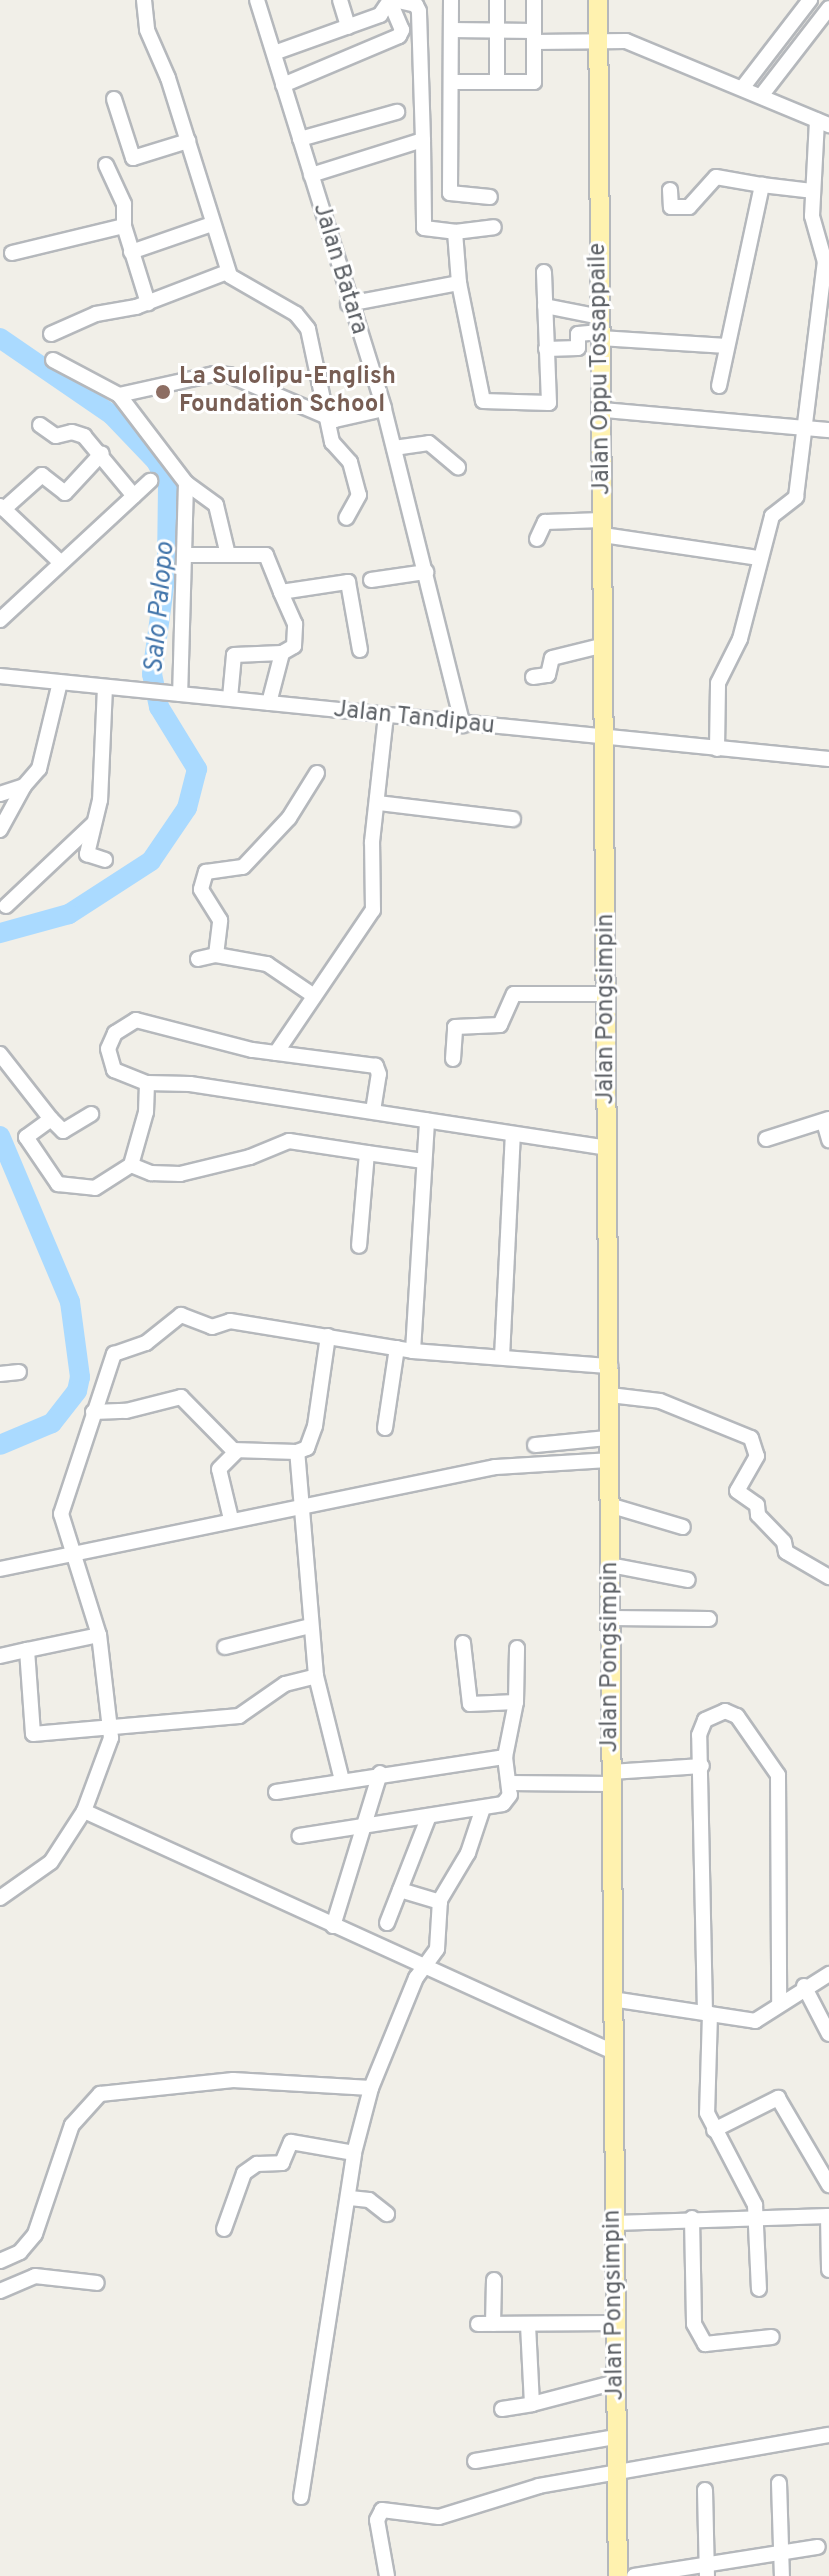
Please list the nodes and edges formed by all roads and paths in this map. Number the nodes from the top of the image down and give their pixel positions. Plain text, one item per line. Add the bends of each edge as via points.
1 (144, 0) edge
2 (257, 0) edge
3 (340, 0) edge
4 (451, 0) edge
5 (497, 0) edge
6 (534, 0) edge
7 (598, 0) edge
8 (810, 0) edge
9 (392, 1) edge
10 (829, 8) edge
11 (348, 27) junction
12 (451, 30) junction
13 (497, 32) junction
14 (534, 36) junction
15 (598, 38) junction
16 (274, 53) junction
17 (451, 82) junction
18 (497, 82) junction
19 (283, 85) junction
20 (743, 87) junction
21 (761, 96) junction
22 (114, 99) dead end
23 (397, 112) dead end
24 (823, 123) edge
25 (300, 139) junction
26 (423, 140) junction
27 (188, 141) junction
28 (106, 165) dead end
29 (311, 175) junction
30 (762, 185) junction
31 (670, 190) dead end
32 (812, 191) junction
33 (490, 197) dead end
34 (212, 224) junction
35 (124, 226) junction
36 (494, 227) dead end
37 (455, 232) junction
38 (131, 252) junction
39 (12, 253) dead end
40 (827, 261) edge
41 (227, 272) junction
42 (544, 272) dead end
43 (459, 283) junction
44 (148, 303) junction
45 (348, 304) junction
46 (545, 306) junction
47 (823, 319) edge
48 (600, 329) junction
49 (51, 334) dead end
50 (727, 346) junction
51 (546, 349) junction
52 (53, 360) dead end
53 (719, 386) dead end
54 (119, 395) junction
55 (384, 409) junction
56 (604, 410) junction
57 (326, 416) junction
58 (40, 425) dead end
59 (802, 428) junction
60 (829, 430) edge
61 (394, 448) junction
62 (102, 453) junction
63 (458, 467) dead end
64 (150, 481) dead end
65 (186, 483) junction
66 (134, 496) junction
67 (2, 507) edge
68 (346, 518) dead end
69 (602, 528) junction
70 (537, 539) dead end
71 (186, 555) junction
72 (228, 555) junction
73 (759, 558) junction
74 (60, 562) junction
75 (426, 572) junction
76 (371, 580) dead end
77 (281, 592) junction
78 (0, 620) edge
79 (601, 646) junction
80 (360, 650) dead end
81 (282, 653) junction
82 (0, 676) edge
83 (533, 677) dead end
84 (60, 682) junction
85 (105, 687) junction
86 (176, 694) junction
87 (230, 698) junction
88 (269, 703) junction
89 (386, 716) junction
90 (463, 725) junction
91 (605, 739) junction
92 (717, 749) junction
93 (829, 759) edge
94 (317, 773) dead end
95 (24, 786) junction
96 (0, 794) edge
97 (378, 803) junction
98 (513, 819) dead end
99 (93, 824) junction
100 (0, 830) edge
101 (105, 860) dead end
102 (6, 906) dead end
103 (216, 955) junction
104 (198, 959) dead end
105 (606, 994) junction
106 (314, 996) junction
107 (276, 1053) junction
108 (0, 1054) edge
109 (453, 1059) dead end
110 (147, 1083) junction
111 (373, 1111) junction
112 (91, 1114) dead end
113 (51, 1119) junction
114 (427, 1120) junction
115 (826, 1120) edge
116 (513, 1134) junction
117 (766, 1139) dead end
118 (829, 1140) edge
119 (608, 1148) junction
120 (367, 1153) junction
121 (423, 1161) junction
122 (131, 1165) junction
123 (359, 1246) dead end
124 (328, 1336) junction
125 (397, 1348) junction
126 (413, 1351) junction
127 (502, 1357) junction
128 (610, 1366) junction
129 (19, 1372) dead end
130 (0, 1374) edge
131 (610, 1395) junction
132 (93, 1412) junction
133 (385, 1428) dead end
134 (608, 1438) junction
135 (535, 1445) dead end
136 (237, 1451) junction
137 (297, 1452) junction
138 (609, 1460) junction
139 (299, 1505) junction
140 (609, 1505) junction
141 (231, 1519) junction
142 (683, 1527) dead end
143 (73, 1550) junction
144 (610, 1565) junction
145 (0, 1569) edge
146 (829, 1577) edge
147 (688, 1580) dead end
148 (611, 1618) junction
149 (709, 1619) dead end
150 (310, 1626) junction
151 (99, 1635) junction
152 (463, 1643) dead end
153 (225, 1647) dead end
154 (517, 1648) dead end
155 (27, 1650) junction
156 (0, 1656) edge
157 (316, 1676) junction
158 (516, 1702) junction
159 (112, 1730) junction
160 (505, 1757) junction
161 (702, 1766) junction
162 (380, 1773) junction
163 (611, 1778) junction
164 (342, 1780) junction
165 (509, 1783) junction
166 (276, 1792) dead end
167 (84, 1811) junction
168 (482, 1811) junction
169 (429, 1816) junction
170 (367, 1824) junction
171 (299, 1836) dead end
172 (400, 1890) junction
173 (0, 1898) edge
174 (440, 1902) junction
175 (387, 1923) dead end
176 (333, 1926) junction
177 (421, 1968) junction
178 (829, 1974) edge
179 (804, 1986) junction
180 (612, 1999) junction
181 (779, 2002) junction
182 (707, 2014) junction
183 (829, 2034) edge
184 (611, 2051) junction
185 (371, 2088) junction
186 (714, 2130) junction
187 (354, 2153) junction
188 (829, 2185) edge
189 (350, 2198) junction
190 (387, 2214) dead end
191 (829, 2216) edge
192 (756, 2217) junction
193 (692, 2218) junction
194 (614, 2223) junction
195 (224, 2229) dead end
196 (3, 2260) edge
197 (829, 2270) edge
198 (494, 2280) dead end
199 (18, 2283) junction
200 (97, 2283) dead end
201 (759, 2289) dead end
202 (0, 2291) edge
203 (615, 2323) junction
204 (528, 2325) junction
205 (772, 2337) dead end
206 (616, 2382) junction
207 (532, 2404) junction
208 (502, 2409) dead end
209 (829, 2435) edge
210 (616, 2437) junction
211 (475, 2461) dead end
212 (617, 2474) junction
213 (779, 2483) dead end
214 (705, 2490) dead end
215 (301, 2497) dead end
216 (818, 2547) dead end
217 (780, 2552) junction
218 (707, 2569) edge
219 (387, 2576) edge
220 (618, 2576) edge
221 (634, 2576) edge
222 (782, 2576) edge

1 - 27 street via 147,30
2 - 16 street, Jalan Batara
3 - 11 street
4 - 12 street
5 - 13 street
6 - 14 street
7 - 15 main road, Jalan Oppu Tossappaile
8 - 20 street
9 - 11 street via 380,15
9 - 19 street via 402,30 399,36
9 - 26 street via 411,3 419,11
10 - 21 street
11 - 16 street
12 - 13 street
12 - 17 street
13 - 14 street
13 - 18 street
14 - 15 street
14 - 18 street via 535,81
15 - 20 street via 644,47
15 - 48 main road, Jalan Oppu Tossappaile
16 - 19 street, Jalan Batara
17 - 18 street
17 - 33 street via 450,194
19 - 25 street, Jalan Batara
20 - 21 street
21 - 24 street
22 - 27 street via 133,158
23 - 25 street
24 - 32 street
25 - 29 street, Jalan Batara
26 - 29 street
26 - 37 street via 424,228
27 - 34 street
28 - 35 street via 124,204
29 - 45 street, Jalan Batara
30 - 31 street via 716,177 689,207 671,207
30 - 32 street
30 - 50 street
32 - 40 street via 813,220
34 - 38 street
34 - 41 street
35 - 38 street
35 - 39 street
36 - 37 street
37 - 43 street
38 - 44 street
40 - 47 street
41 - 44 street
41 - 57 street via 303,320
42 - 46 street
43 - 45 street
43 - 51 street via 485,403 549,403
44 - 49 street via 96,314
45 - 55 street, Jalan Batara
46 - 48 street via 576,309
46 - 51 street
47 - 59 street
48 - 50 street
48 - 51 street via 578,334 578,348
48 - 56 main road, Jalan Oppu Tossappaile
50 - 53 street
52 - 54 street
54 - 57 street via 192,376 229,375
54 - 65 street
55 - 57 street via 348,420
55 - 61 street, Jalan Batara
56 - 59 street
56 - 69 main road, Jalan Oppu Tossappaile
57 - 68 street via 332,442 350,462 359,495
58 - 62 street via 56,436 79,433
59 - 60 street
59 - 73 street via 796,500 772,516
61 - 63 street via 429,443
61 - 75 street, Jalan Batara
62 - 66 street
62 - 67 street via 65,493 41,475
64 - 66 street
65 - 71 street
65 - 72 street via 216,505
66 - 74 street
67 - 74 street
69 - 70 street via 545,522
69 - 73 street
69 - 79 main road, Jalan Oppu Tossappaile
71 - 72 street
71 - 86 street
72 - 77 street via 268,556
73 - 92 street via 740,639 716,690
74 - 78 street
75 - 76 street
75 - 90 street, Jalan Batara
77 - 80 street via 352,585
77 - 81 street via 295,629 294,646
79 - 83 street via 552,658 548,675
79 - 91 main road, Jalan Oppu Tossappaile
81 - 87 street via 234,655
81 - 88 street
82 - 84 street, Jalan Tandipau
84 - 85 street, Jalan Tandipau
84 - 95 street via 42,763
85 - 86 street, Jalan Tandipau
85 - 99 street via 100,800
86 - 87 street, Jalan Tandipau
87 - 88 street, Jalan Tandipau
88 - 89 street, Jalan Tandipau
89 - 90 street, Jalan Tandipau
89 - 97 street
90 - 91 street, Jalan Tandipau
91 - 92 street, Jalan Tandipau
91 - 105 main road, Jalan Pongsimpin
92 - 93 street, Jalan Tandipau
94 - 103 street via 289,818 248,862 237,869 212,867 201,880 204,897 219,916
95 - 96 street
95 - 100 street
97 - 98 street
97 - 106 street via 373,910
99 - 101 street via 87,856
99 - 102 street
103 - 104 street
103 - 106 street via 267,964
105 - 109 street via 514,994 500,1025 455,1027
105 - 119 main road, Jalan Pongsimpin
106 - 107 street
107 - 110 street via 134,1020 115,1033 107,1059 117,1072
107 - 111 street via 376,1066
108 - 113 street
110 - 111 street via 190,1084
110 - 122 street via 145,1118
111 - 114 street
112 - 113 street via 63,1131
113 - 122 street via 26,1137 58,1184 95,1188
114 - 116 street
114 - 121 street
115 - 117 street
115 - 118 street
116 - 119 street
116 - 127 street
119 - 128 main road, Jalan Pongsimpin
120 - 121 street
120 - 122 street via 292,1141 180,1174 151,1173
120 - 123 street
121 - 126 street
124 - 125 street
124 - 132 street via 230,1321 212,1327 181,1315 150,1340 114,1354
124 - 137 street via 315,1426 307,1448
125 - 126 street
125 - 133 street
126 - 127 street
127 - 128 street
128 - 131 main road, Jalan Pongsimpin
129 - 130 street
131 - 134 main road, Jalan Pongsimpin
131 - 146 street via 660,1401 751,1438 757,1456 737,1491 757,1505 758,1515 782,1540 786,1552
132 - 136 street via 126,1411 183,1398
132 - 143 street via 61,1507
134 - 135 street
134 - 138 main road, Jalan Pongsimpin
136 - 137 street
136 - 141 street via 219,1469
137 - 139 street
138 - 139 street via 505,1465
138 - 140 main road, Jalan Pongsimpin
139 - 141 street
139 - 150 street
140 - 142 street
140 - 144 main road, Jalan Pongsimpin
141 - 143 street
143 - 145 street
143 - 151 street
144 - 147 street
144 - 148 main road, Jalan Pongsimpin
148 - 149 street
148 - 163 main road, Jalan Pongsimpin
150 - 153 street
150 - 157 street
151 - 155 street
151 - 159 street
152 - 158 street via 470,1704
154 - 158 street
155 - 156 street
155 - 159 street via 33,1734
157 - 159 street via 285,1684 239,1716
157 - 164 street
158 - 160 street
159 - 167 street
160 - 162 street
160 - 165 street
161 - 163 street
161 - 181 street via 701,1726 728,1711 776,1769
161 - 182 street
162 - 164 street
162 - 170 street
163 - 165 street
163 - 180 main road, Jalan Pongsimpin
164 - 166 street
165 - 168 street via 506,1802
167 - 173 street via 46,1867
167 - 176 street
168 - 169 street
168 - 174 street via 468,1853
169 - 170 street
169 - 172 street
170 - 171 street
170 - 176 street
172 - 174 street
172 - 175 street
174 - 177 street via 440,1941
176 - 177 street
177 - 184 street
177 - 185 street
178 - 179 street
179 - 181 street
179 - 183 street
180 - 182 street
180 - 184 main road, Jalan Pongsimpin
181 - 182 street via 757,2021
182 - 186 street via 706,2104
184 - 194 main road, Jalan Pongsimpin
185 - 187 street
185 - 196 street via 233,2080 100,2094 72,2125 35,2234 24,2249
186 - 188 street via 778,2098
186 - 192 street
187 - 189 street
187 - 195 street via 290,2142 282,2163 257,2164 244,2173
189 - 190 street via 369,2200
189 - 215 street
191 - 192 street
191 - 197 street
192 - 193 street
192 - 201 street
193 - 194 street
193 - 205 street via 694,2324 701,2337 708,2345 724,2346
194 - 203 main road, Jalan Pongsimpin
196 - 199 street
198 - 204 street via 485,2324
199 - 200 street via 35,2276
199 - 202 street
203 - 204 street
203 - 206 main road, Jalan Pongsimpin
204 - 207 street
206 - 207 street
206 - 210 main road, Jalan Pongsimpin
207 - 208 street
209 - 212 street
210 - 211 street
210 - 212 main road, Jalan Pongsimpin
212 - 219 street via 535,2487 439,2517 382,2510 377,2520
212 - 220 main road, Jalan Pongsimpin
213 - 217 street
214 - 218 street
216 - 217 street
217 - 218 street
217 - 222 street
218 - 221 street

